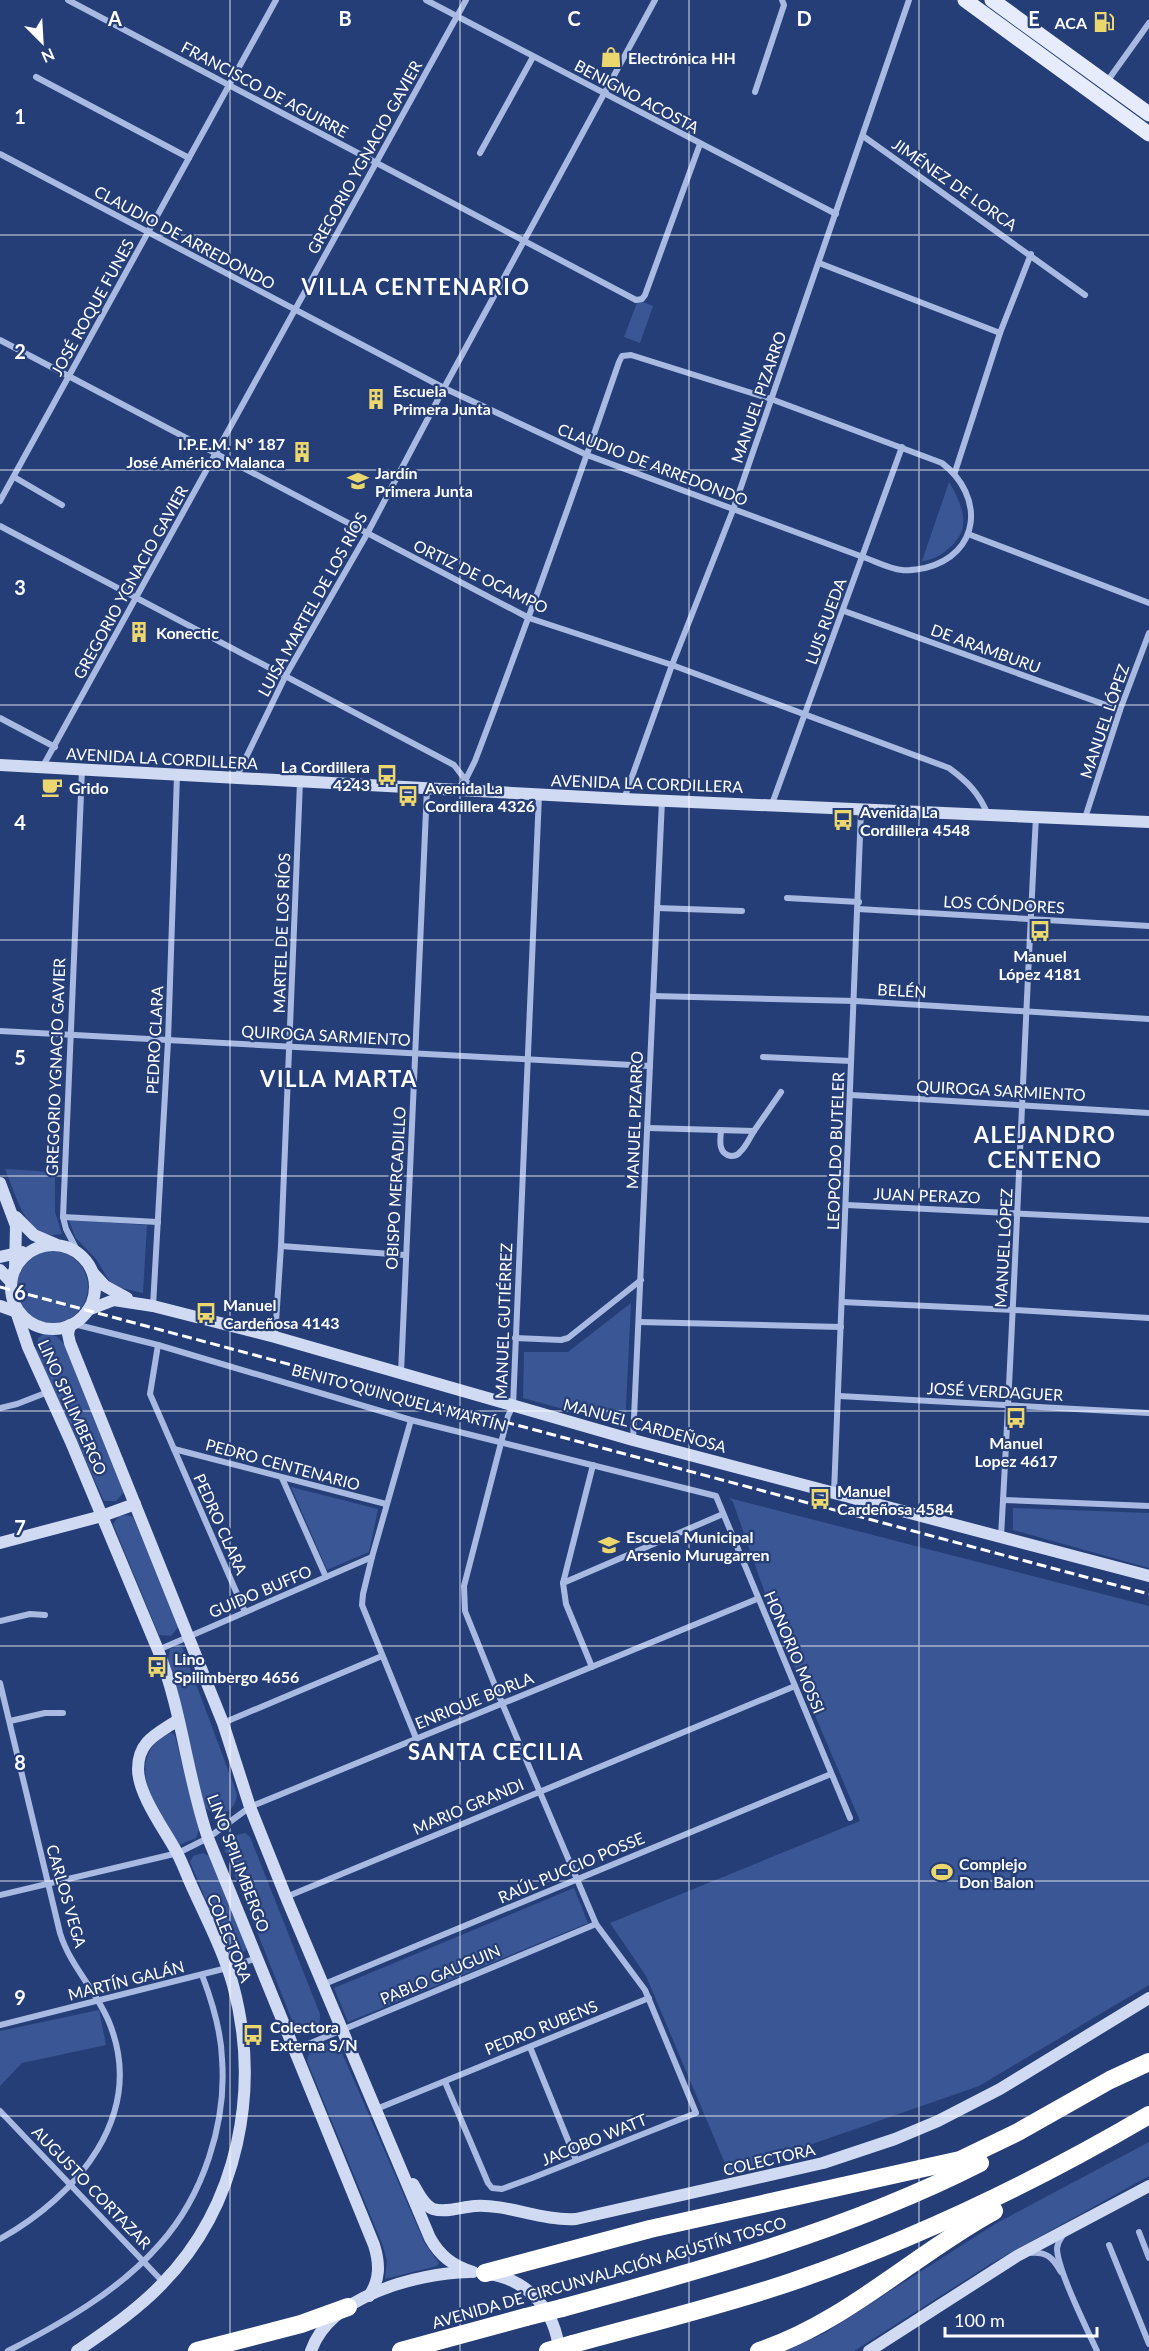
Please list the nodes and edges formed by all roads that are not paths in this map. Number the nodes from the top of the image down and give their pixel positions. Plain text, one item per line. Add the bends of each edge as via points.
1 (68, 0) edge
2 (276, 0) edge
3 (426, 0) edge
4 (466, 0) edge
5 (655, 0) edge
6 (782, 0) edge
7 (909, 0) edge
8 (965, 0) edge
9 (992, 0) edge
10 (457, 16) junction
11 (1149, 23) edge
12 (533, 57) junction
13 (36, 77) dead end
14 (1106, 82) junction
15 (229, 86) junction
16 (755, 92) dead end
17 (604, 95) junction
18 (1098, 96) junction
19 (1149, 114) edge
20 (1149, 134) edge
21 (863, 136) junction
22 (700, 144) junction
23 (480, 153) dead end
24 (0, 154) edge
25 (189, 158) junction
26 (377, 162) junction
27 (836, 214) junction
28 (148, 232) junction
29 (524, 240) junction
30 (1030, 254) junction
31 (819, 263) junction
32 (1085, 295) dead end
33 (295, 310) junction
34 (1000, 333) junction
35 (0, 340) edge
36 (69, 376) junction
37 (444, 388) junction
38 (771, 399) junction
39 (902, 447) junction
40 (216, 455) junction
41 (587, 455) junction
42 (955, 472) junction
43 (14, 477) junction
44 (0, 501) edge
45 (62, 505) dead end
46 (733, 510) junction
47 (0, 526) edge
48 (367, 534) junction
49 (968, 534) junction
50 (862, 557) junction
51 (137, 597) junction
52 (1149, 603) edge
53 (844, 611) junction
54 (529, 618) junction
55 (1149, 633) edge
56 (672, 665) junction
57 (286, 675) junction
58 (1120, 710) junction
59 (805, 714) junction
60 (0, 718) edge
61 (54, 747) junction
62 (0, 765) edge
63 (42, 768) junction
64 (81, 770) junction
65 (177, 775) junction
66 (236, 778) junction
67 (466, 779) junction
68 (300, 782) junction
69 (427, 788) junction
70 (457, 790) junction
71 (475, 791) junction
72 (540, 795) junction
73 (624, 799) junction
74 (662, 800) junction
75 (772, 804) junction
76 (861, 810) junction
77 (988, 816) junction
78 (1036, 817) junction
79 (1086, 818) junction
80 (1149, 822) edge
81 (787, 898) dead end
82 (859, 902) junction
83 (657, 908) junction
84 (858, 909) junction
85 (742, 911) dead end
86 (1029, 919) junction
87 (1149, 926) edge
88 (653, 996) junction
89 (855, 1002) junction
90 (1026, 1010) junction
91 (1149, 1019) edge
92 (0, 1031) edge
93 (69, 1035) junction
94 (168, 1041) junction
95 (290, 1046) junction
96 (415, 1054) junction
97 (763, 1057) dead end
98 (528, 1060) junction
99 (851, 1061) junction
100 (650, 1066) junction
101 (782, 1092) dead end
102 (851, 1095) junction
103 (1023, 1105) junction
104 (1149, 1113) edge
105 (648, 1128) junction
106 (721, 1131) junction
107 (754, 1131) junction
108 (0, 1183) edge
109 (847, 1205) junction
110 (1019, 1212) junction
111 (13, 1214) junction
112 (63, 1217) junction
113 (1149, 1220) edge
114 (158, 1222) junction
115 (58, 1245) junction
116 (281, 1246) junction
117 (35, 1249) junction
118 (16, 1253) junction
119 (79, 1254) junction
120 (405, 1255) junction
121 (0, 1257) edge
122 (15, 1269) junction
123 (0, 1270) edge
124 (92, 1272) junction
125 (641, 1280) junction
126 (11, 1282) junction
127 (134, 1301) junction
128 (843, 1302) junction
129 (0, 1306) edge
130 (153, 1306) junction
131 (16, 1310) junction
132 (88, 1310) junction
133 (1014, 1310) junction
134 (1149, 1318) edge
135 (639, 1322) junction
136 (72, 1325) junction
137 (841, 1327) junction
138 (275, 1337) junction
139 (515, 1338) junction
140 (158, 1345) junction
141 (401, 1373) junction
142 (49, 1392) junction
143 (839, 1396) junction
144 (1008, 1405) junction
145 (513, 1406) junction
146 (0, 1408) edge
147 (1149, 1413) edge
148 (411, 1420) junction
149 (633, 1440) junction
150 (502, 1442) junction
151 (174, 1449) junction
152 (593, 1464) junction
153 (282, 1478) junction
154 (834, 1493) junction
155 (716, 1496) joint
156 (1003, 1500) junction
157 (135, 1504) junction
158 (386, 1504) junction
159 (1149, 1506) edge
160 (723, 1514) junction
161 (102, 1516) junction
162 (1001, 1536) junction
163 (0, 1543) edge
164 (372, 1557) junction
165 (1149, 1576) edge
166 (326, 1577) junction
167 (563, 1583) junction
168 (757, 1599) junction
169 (245, 1612) junction
170 (45, 1615) dead end
171 (0, 1621) edge
172 (189, 1637) junction
173 (158, 1650) junction
174 (382, 1656) junction
175 (592, 1668) junction
176 (0, 1683) edge
177 (795, 1686) junction
178 (502, 1703) junction
179 (63, 1713) dead end
180 (178, 1720) junction
181 (10, 1721) junction
182 (223, 1723) junction
183 (416, 1738) junction
184 (831, 1774) junction
185 (540, 1791) junction
186 (250, 1807) junction
187 (850, 1818) dead end
188 (208, 1838) junction
189 (178, 1853) junction
190 (577, 1879) junction
191 (47, 1884) junction
192 (0, 1895) edge
193 (285, 1897) junction
194 (596, 1924) junction
195 (257, 1958) junction
196 (227, 1968) junction
197 (202, 1975) junction
198 (321, 1985) junction
199 (648, 1998) junction
200 (1149, 1998) edge
201 (98, 2000) junction
202 (0, 2025) edge
203 (340, 2031) junction
204 (530, 2047) junction
205 (294, 2050) junction
206 (1149, 2062) edge
207 (1149, 2068) edge
208 (445, 2082) junction
209 (374, 2110) junction
210 (0, 2111) edge
211 (696, 2113) joint
212 (1149, 2115) edge
213 (1149, 2122) edge
214 (392, 2150) junction
215 (576, 2160) junction
216 (72, 2186) junction
217 (1149, 2186) edge
218 (1080, 2221) junction
219 (1138, 2232) dead end
220 (0, 2239) edge
221 (1109, 2245) dead end
222 (1017, 2256) junction
223 (1149, 2258) edge
224 (143, 2261) junction
225 (479, 2273) junction
226 (1066, 2280) junction
227 (163, 2283) junction
228 (369, 2296) junction
229 (348, 2307) junction
230 (1149, 2344) edge
231 (566, 2348) edge
232 (8, 2351) edge
233 (76, 2351) edge
234 (197, 2351) edge
235 (311, 2351) edge
236 (401, 2351) edge
237 (548, 2351) edge
238 (759, 2351) edge
239 (869, 2351) edge
240 (1097, 2351) edge

1 - 15 street, FRANCISCO DE AGUIRRE
2 - 15 street, JOSÉ ROQUE FUNES
3 - 10 street, BENIGNO ACOSTA
4 - 10 street, GREGORIO YGNACIO GAVIER
5 - 17 street, LUISA MARTEL DE LOS RÍOS
6 - 16 street via 784,5
7 - 21 street, MANUEL PIZARRO
8 - 18 main road
9 - 14 main road
10 - 12 street, BENIGNO ACOSTA
10 - 26 street, GREGORIO YGNACIO GAVIER
11 - 14 street
12 - 17 street, BENIGNO ACOSTA
12 - 23 street
13 - 25 street
14 - 18 street
14 - 19 main road
15 - 25 street, JOSÉ ROQUE FUNES
15 - 26 street, FRANCISCO DE AGUIRRE
17 - 22 street, BENIGNO ACOSTA
17 - 29 street, LUISA MARTEL DE LOS RÍOS
18 - 20 main road
21 - 27 street, MANUEL PIZARRO
21 - 30 street, JIMÉNEZ DE LORCA
22 - 27 street, BENIGNO ACOSTA
22 - 29 street, FRANCISCO DE AGUIRRE via 642,299 636,300
24 - 28 street, CLAUDIO DE ARREDONDO
25 - 28 street, JOSÉ ROQUE FUNES
26 - 29 street, FRANCISCO DE AGUIRRE
26 - 33 street, GREGORIO YGNACIO GAVIER
27 - 31 street, MANUEL PIZARRO
28 - 33 street, CLAUDIO DE ARREDONDO
28 - 36 street, JOSÉ ROQUE FUNES
29 - 37 street, LUISA MARTEL DE LOS RÍOS
30 - 32 street, JIMÉNEZ DE LORCA
30 - 34 street
31 - 34 street
31 - 38 street, MANUEL PIZARRO
33 - 37 street, CLAUDIO DE ARREDONDO
33 - 40 street, GREGORIO YGNACIO GAVIER
34 - 42 street
35 - 36 street, ORTIZ DE OCAMPO
36 - 40 street, ORTIZ DE OCAMPO
36 - 43 street, JOSÉ ROQUE FUNES
37 - 41 street, CLAUDIO DE ARREDONDO
37 - 48 street, LUISA MARTEL DE LOS RÍOS
38 - 39 street
38 - 41 street via 631,355 622,356
38 - 46 street, MANUEL PIZARRO
39 - 42 street
39 - 50 street, LUIS RUEDA
40 - 48 street, ORTIZ DE OCAMPO
40 - 51 street, GREGORIO YGNACIO GAVIER
41 - 46 street, CLAUDIO DE ARREDONDO
41 - 54 street
42 - 49 street via 969,496
43 - 44 street, JOSÉ ROQUE FUNES
43 - 45 street
46 - 50 street, CLAUDIO DE ARREDONDO
46 - 56 street, MANUEL PIZARRO
47 - 51 street
48 - 54 street, ORTIZ DE OCAMPO
48 - 57 street, LUISA MARTEL DE LOS RÍOS
49 - 50 street, CLAUDIO DE ARREDONDO via 956,552 941,562 918,569 902,570
49 - 52 street
50 - 53 street, LUIS RUEDA
51 - 57 street
51 - 61 street, GREGORIO YGNACIO GAVIER
53 - 58 street, DE ARAMBURU
53 - 59 street, LUIS RUEDA
54 - 56 street, ORTIZ DE OCAMPO
54 - 67 street
55 - 58 street, MANUEL LÓPEZ
56 - 59 street, ORTIZ DE OCAMPO
56 - 73 street, MANUEL PIZARRO
57 - 66 street, LUISA MARTEL DE LOS RÍOS
57 - 67 street via 454,765
58 - 79 street, MANUEL LÓPEZ
59 - 75 street, LUIS RUEDA
59 - 77 street, ORTIZ DE OCAMPO via 949,768 978,793
60 - 61 street
61 - 63 street, GREGORIO YGNACIO GAVIER
62 - 63 main road, AVENIDA LA CORDILLERA
63 - 64 main road, AVENIDA LA CORDILLERA
64 - 65 main road, AVENIDA LA CORDILLERA
64 - 93 street, GREGORIO YGNACIO GAVIER
65 - 66 main road, AVENIDA LA CORDILLERA
65 - 94 street, PEDRO CLARA
66 - 68 main road, AVENIDA LA CORDILLERA
67 - 70 street
67 - 71 street
68 - 69 main road, AVENIDA LA CORDILLERA
68 - 95 street, MARTEL DE LOS RÍOS
69 - 70 main road, AVENIDA LA CORDILLERA
69 - 96 street, OBISPO MERCADILLO
70 - 71 main road, AVENIDA LA CORDILLERA
71 - 72 main road, AVENIDA LA CORDILLERA
72 - 73 main road, AVENIDA LA CORDILLERA
72 - 98 street, MANUEL GUTIÉRREZ
73 - 74 main road, AVENIDA LA CORDILLERA
74 - 75 main road, AVENIDA LA CORDILLERA
74 - 83 street, MANUEL PIZARRO
75 - 76 main road, AVENIDA LA CORDILLERA
76 - 77 main road, AVENIDA LA CORDILLERA
76 - 82 street, LEOPOLDO BUTELER
77 - 78 main road, AVENIDA LA CORDILLERA
78 - 79 main road, AVENIDA LA CORDILLERA
78 - 86 street, MANUEL LÓPEZ
79 - 80 main road, AVENIDA LA CORDILLERA
81 - 82 street
82 - 84 street, LEOPOLDO BUTELER
83 - 85 street
83 - 88 street, MANUEL PIZARRO
84 - 86 street, LOS CÓNDORES
84 - 89 street, LEOPOLDO BUTELER
86 - 87 street, LOS CÓNDORES
86 - 90 street, MANUEL LÓPEZ
88 - 89 street, BELÉN
88 - 100 street, MANUEL PIZARRO
89 - 90 street, BELÉN
89 - 99 street, LEOPOLDO BUTELER
90 - 91 street, BELÉN
90 - 103 street, MANUEL LÓPEZ
92 - 93 street, QUIROGA SARMIENTO
93 - 94 street, QUIROGA SARMIENTO
93 - 112 street, GREGORIO YGNACIO GAVIER
94 - 95 street, QUIROGA SARMIENTO
94 - 114 street, PEDRO CLARA
95 - 96 street, QUIROGA SARMIENTO
95 - 116 street, MARTEL DE LOS RÍOS
96 - 98 street, QUIROGA SARMIENTO
96 - 120 street, OBISPO MERCADILLO
97 - 99 street
98 - 100 street, QUIROGA SARMIENTO
98 - 139 street, MANUEL GUTIÉRREZ
99 - 102 street, LEOPOLDO BUTELER
100 - 105 street, MANUEL PIZARRO
101 - 107 street
102 - 103 street, QUIROGA SARMIENTO
102 - 109 street, LEOPOLDO BUTELER
103 - 104 street, QUIROGA SARMIENTO
103 - 110 street, MANUEL LÓPEZ
105 - 106 street
105 - 125 street, MANUEL PIZARRO
106 - 107 street
106 - 107 street via 723,1151 734,1156 740,1154
108 - 111 main road, LINO SPILIMBERGO
109 - 110 street, JUAN PERAZO
109 - 128 street, LEOPOLDO BUTELER
110 - 113 street, JUAN PERAZO
110 - 133 street, MANUEL LÓPEZ
111 - 115 main road, LINO SPILIMBERGO via 34,1235
111 - 118 main road, LINO SPILIMBERGO
112 - 114 street
112 - 119 street, GREGORIO YGNACIO GAVIER
114 - 130 street, PEDRO CLARA
115 - 117 main road
115 - 119 main road, LINO SPILIMBERGO
116 - 120 street
116 - 138 street, MARTEL DE LOS RÍOS
117 - 118 main road
117 - 122 main road, LINO SPILIMBERGO
118 - 121 main road
118 - 122 main road, LINO SPILIMBERGO
119 - 124 main road
120 - 141 street, OBISPO MERCADILLO
122 - 126 main road, LINO SPILIMBERGO
123 - 126 main road
124 - 127 main road, MANUEL CARDEÑOSA via 110,1290
124 - 132 main road via 95,1292
125 - 135 street, MANUEL PIZARRO
125 - 139 street via 568,1338
126 - 131 main road, LINO SPILIMBERGO
127 - 130 main road, MANUEL CARDEÑOSA
127 - 132 main road, MANUEL CARDEÑOSA via 114,1300
128 - 133 street
128 - 137 street, LEOPOLDO BUTELER
129 - 131 main road
130 - 138 main road, MANUEL CARDEÑOSA
131 - 136 main road, LINO SPILIMBERGO via 31,1324 45,1329
131 - 142 main road, LINO SPILIMBERGO
132 - 136 main road
133 - 134 street
133 - 144 street, MANUEL LÓPEZ
135 - 137 street
135 - 149 street, MANUEL PIZARRO
136 - 140 street, BENITO QUINQUELA MARTÍN
136 - 157 main road, LINO SPILIMBERGO via 70,1343
137 - 143 street, LEOPOLDO BUTELER
138 - 141 main road, MANUEL CARDEÑOSA
139 - 145 street, MANUEL GUTIÉRREZ
140 - 148 street, BENITO QUINQUELA MARTÍN
140 - 151 street, PEDRO CLARA via 150,1394
141 - 145 main road, MANUEL CARDEÑOSA
142 - 146 street
142 - 161 main road, LINO SPILIMBERGO
143 - 144 street, JOSÉ VERDAGUER
143 - 154 street, LEOPOLDO BUTELER
144 - 147 street, JOSÉ VERDAGUER
144 - 156 street, MANUEL LÓPEZ
145 - 149 main road, MANUEL CARDEÑOSA
145 - 150 street, MANUEL GUTIÉRREZ
148 - 150 street, BENITO QUINQUELA MARTÍN
148 - 158 street
149 - 154 main road, MANUEL CARDEÑOSA
150 - 152 street, BENITO QUINQUELA MARTÍN
150 - 178 street, MANUEL GUTIÉRREZ via 463,1600
151 - 153 street, PEDRO CENTENARIO
151 - 169 street, PEDRO CLARA
152 - 155 street, BENITO QUINQUELA MARTÍN
152 - 167 street
153 - 158 street, PEDRO CENTENARIO
153 - 166 street
154 - 162 main road, MANUEL CARDEÑOSA
155 - 160 street, HONORIO MOSSI
156 - 159 street
156 - 162 street, MANUEL LÓPEZ
157 - 161 main road
157 - 172 main road, LINO SPILIMBERGO
158 - 164 street
160 - 167 street
160 - 168 street, HONORIO MOSSI
161 - 163 main road
161 - 173 main road, LINO SPILIMBERGO
162 - 165 main road, MANUEL CARDEÑOSA
164 - 166 street, GUIDO BUFFO
164 - 174 street via 362,1605
166 - 169 street, GUIDO BUFFO
167 - 175 street via 566,1604
168 - 175 street, ENRIQUE BORLA
168 - 177 street, HONORIO MOSSI
169 - 172 street, GUIDO BUFFO
170 - 171 street
172 - 173 street, GUIDO BUFFO
172 - 182 main road, LINO SPILIMBERGO
173 - 180 main road, LINO SPILIMBERGO
174 - 182 street
174 - 183 street
175 - 178 street, ENRIQUE BORLA
176 - 181 street, CARLOS VEGA
177 - 184 street, HONORIO MOSSI
177 - 185 street, MARIO GRANDI
178 - 183 street, ENRIQUE BORLA
178 - 185 street, MANUEL GUTIÉRREZ
179 - 181 street
180 - 188 main road, LINO SPILIMBERGO
180 - 189 main road, COLECTORA via 142,1748 138,1772
181 - 191 street, CARLOS VEGA
182 - 186 main road, LINO SPILIMBERGO
183 - 186 street, ENRIQUE BORLA
184 - 187 street, HONORIO MOSSI
184 - 190 street, RAÚL PUCCIO POSSE
185 - 190 street, MANUEL GUTIÉRREZ
185 - 193 street, MARIO GRANDI
186 - 188 street, ENRIQUE BORLA
186 - 193 main road, LINO SPILIMBERGO
188 - 189 street, ENRIQUE BORLA
188 - 195 main road, LINO SPILIMBERGO
189 - 191 street, ENRIQUE BORLA
189 - 196 main road, COLECTORA
190 - 194 street, MANUEL GUTIÉRREZ
190 - 198 street, RAÚL PUCCIO POSSE
191 - 192 street, ENRIQUE BORLA
191 - 201 street, CARLOS VEGA via 63,1944
193 - 198 main road, LINO SPILIMBERGO
194 - 199 street, MANUEL GUTIÉRREZ
194 - 203 street, PABLO GAUGUIN
195 - 196 street, MARTÍN GALÁN
195 - 205 main road, LINO SPILIMBERGO
196 - 197 street, MARTÍN GALÁN
196 - 227 main road, COLECTORA via 245,2053 244,2106 238,2140 228,2177 211,2214 190,2250
197 - 201 street, MARTÍN GALÁN
197 - 224 street via 222,2058 216,2129 203,2171 183,2213
198 - 203 main road, LINO SPILIMBERGO
199 - 204 street, PEDRO RUBENS
199 - 211 street, MANUEL GUTIÉRREZ
200 - 214 main road, COLECTORA via 1000,2090 895,2139 823,2163 585,2218 549,2219 480,2206 434,2209 425,2203
201 - 202 street, MARTÍN GALÁN
201 - 216 street, CARLOS VEGA via 113,2032 118,2056 116,2100 106,2135
203 - 205 street, PABLO GAUGUIN
203 - 209 main road, LINO SPILIMBERGO
204 - 208 street, PEDRO RUBENS
204 - 215 street
205 - 228 main road, LINO SPILIMBERGO via 378,2255 377,2277
206 - 225 highway via 960,2160 650,2229
207 - 236 highway, AVENIDA DE CIRCUNVALACIÓN AGUSTÍN TOSCO, bridge via 1023,2141 894,2202 756,2253
208 - 209 street, PEDRO RUBENS
208 - 215 street, JACOBO WATT via 492,2188 502,2189
209 - 214 main road, LINO SPILIMBERGO
210 - 216 street, AUGUSTO CORTAZAR
211 - 215 street, JACOBO WATT
212 - 231 highway via 1017,2188 866,2254 756,2293
213 - 238 highway via 1081,2166 979,2219 816,2326
214 - 225 main road, LINO SPILIMBERGO via 435,2247 451,2263
216 - 220 street, CARLOS VEGA
216 - 224 street, AUGUSTO CORTAZAR
217 - 218 main road
218 - 222 main road
218 - 226 street via 1058,2243
219 - 223 street
221 - 230 street
222 - 226 street via 1047,2254
222 - 239 main road
224 - 227 street, AUGUSTO CORTAZAR
224 - 232 street via 102,2296
225 - 228 main road via 416,2280
225 - 231 main road via 512,2280 536,2298
226 - 240 street
227 - 233 main road, COLECTORA via 131,2312
228 - 229 main road
229 - 234 highway via 301,2324
229 - 235 main road via 324,2328
231 - 237 highway, bridge

